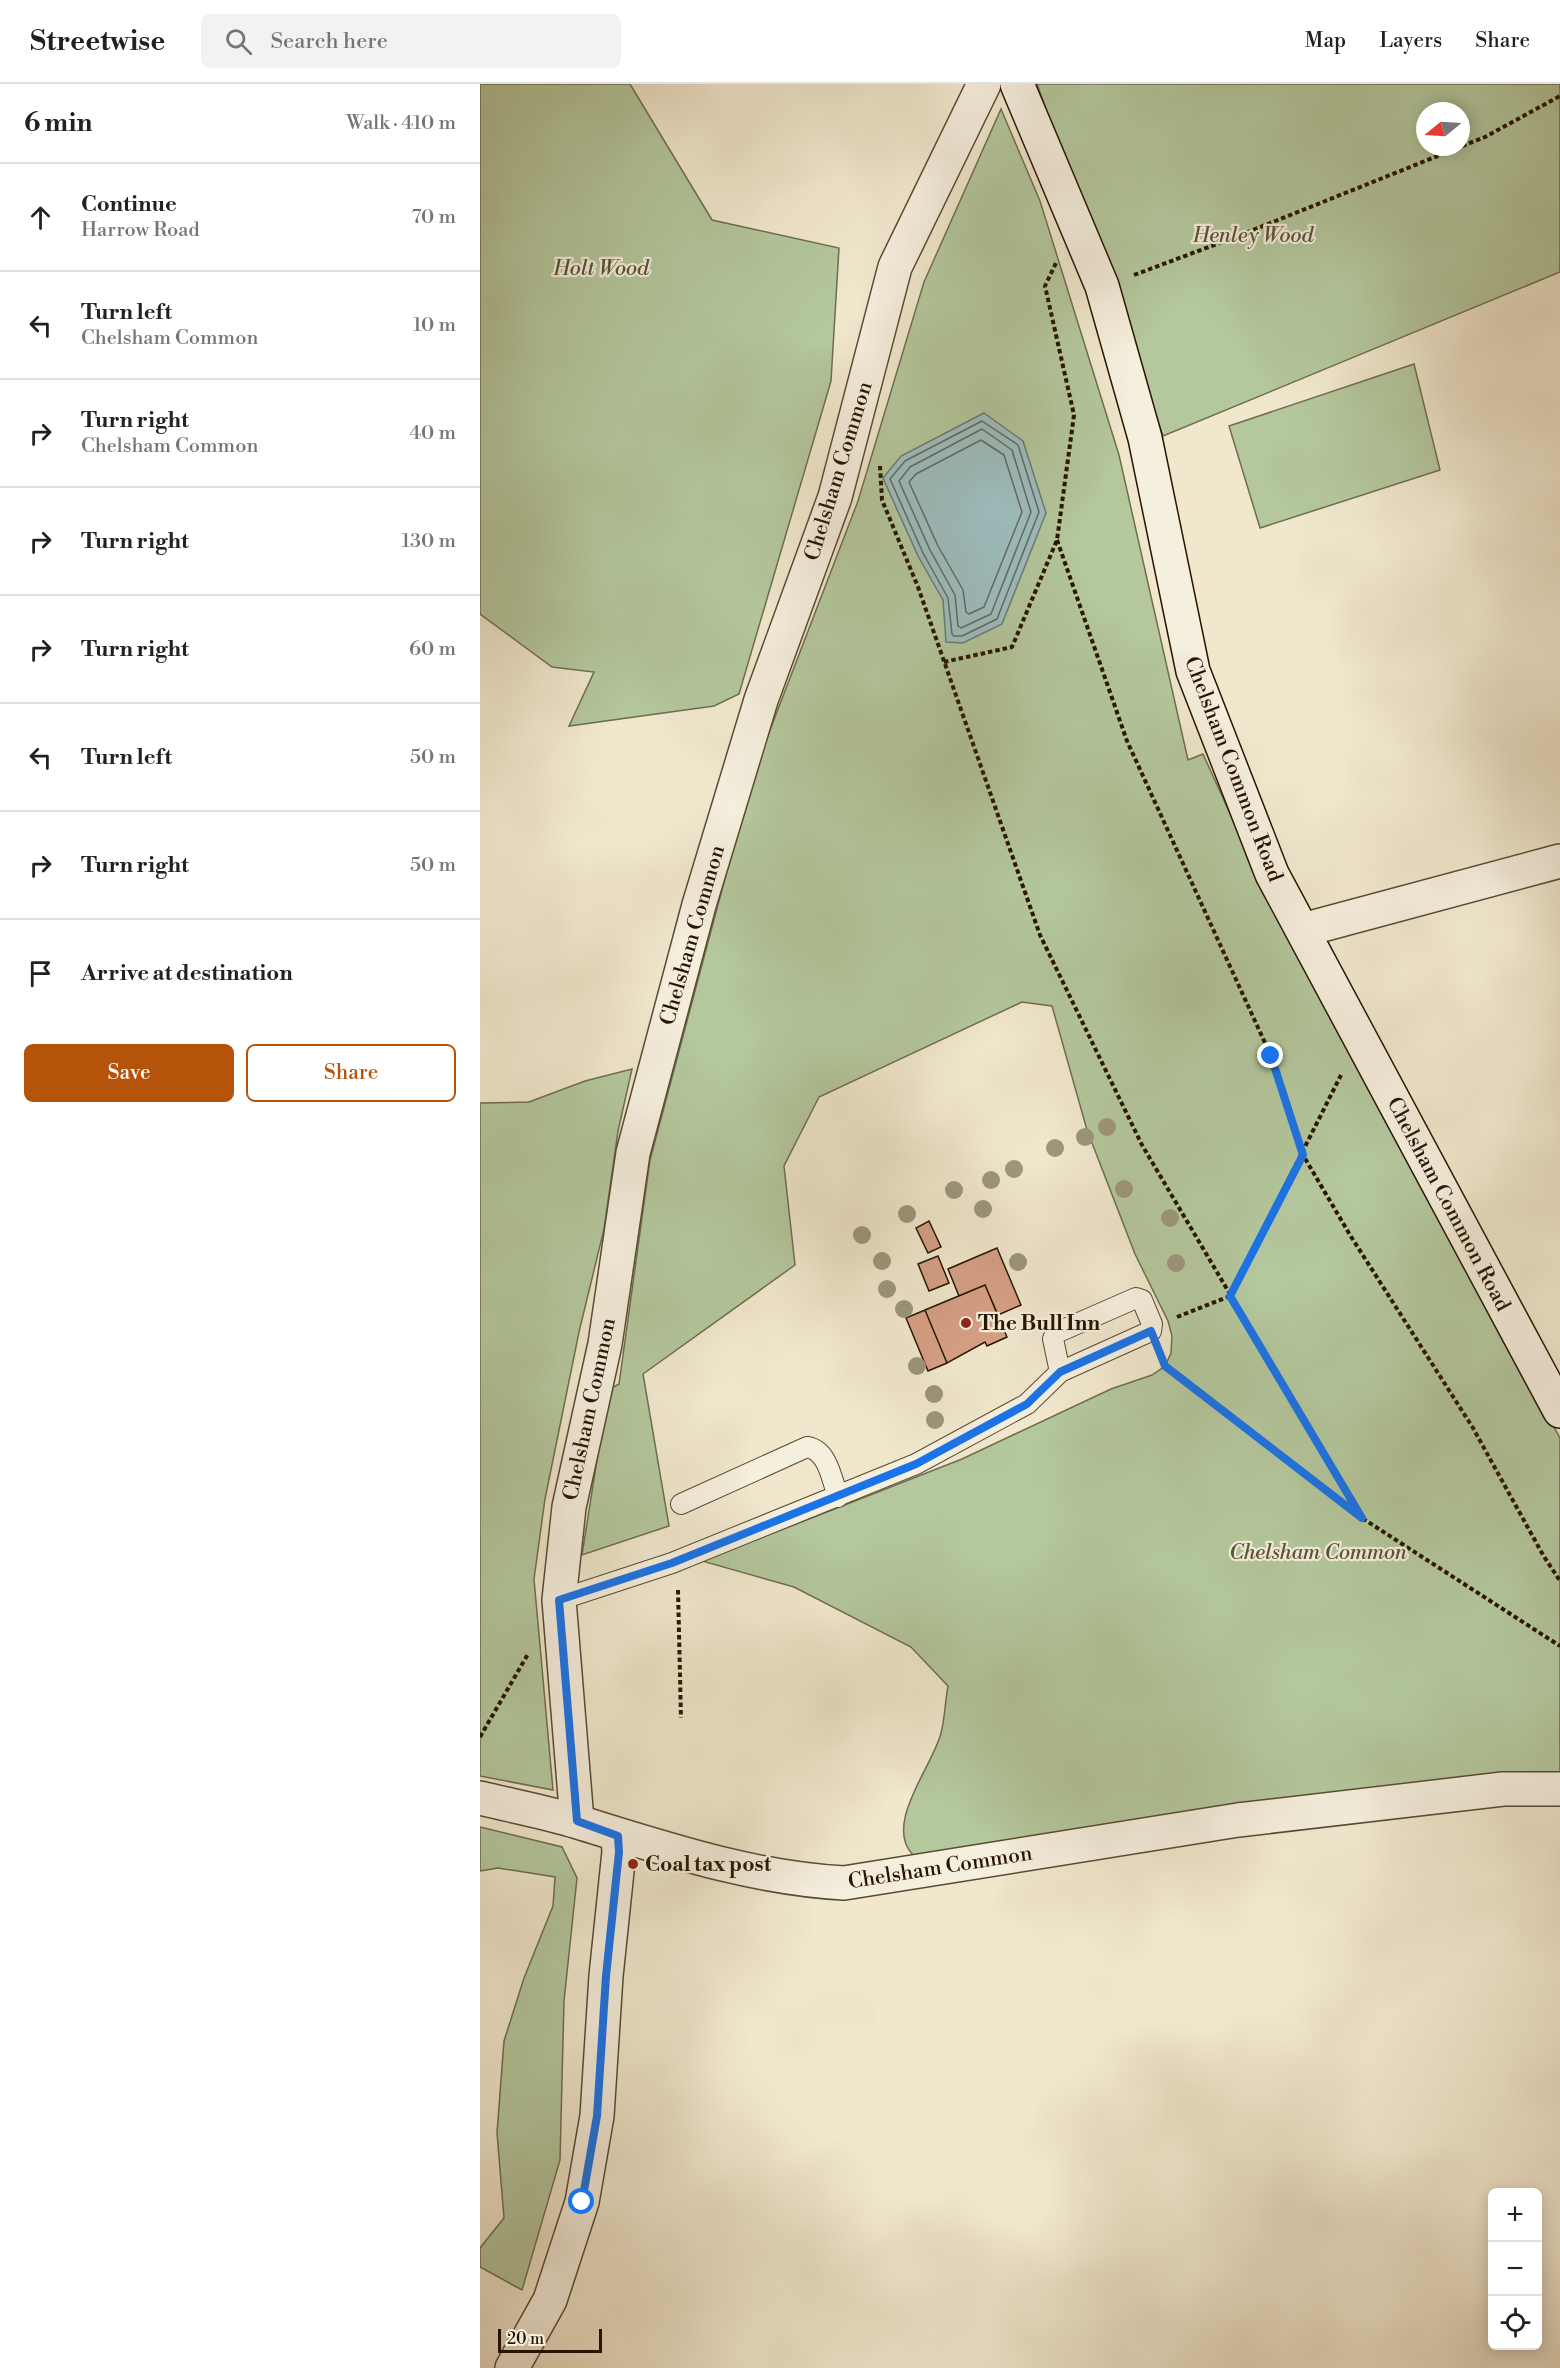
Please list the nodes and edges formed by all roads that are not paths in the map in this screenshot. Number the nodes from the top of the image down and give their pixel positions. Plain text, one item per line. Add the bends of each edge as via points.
1 (984, 84) edge
2 (1017, 84) edge
3 (1560, 861) edge
4 (1303, 930) junction
5 (1060, 1372) junction
6 (1560, 1411) edge
7 (838, 1497) junction
8 (681, 1504) dead end
9 (559, 1600) junction
10 (1560, 1789) edge
11 (480, 1798) edge
12 (577, 1821) junction
13 (618, 1836) junction
14 (512, 2368) edge

1 - 9 street, Chelsham Common via 896,267 835,497 761,700 699,905 633,1154 605,1344 569,1507
2 - 4 street, Chelsham Common Road via 1102,286 1145,438 1193,671 1272,874
3 - 4 street
4 - 6 street, Chelsham Common Road
5 - 5 lane via 1151,1331 1142,1300 1136,1298 1056,1333 1053,1339
5 - 7 lane via 1027,1404 916,1464
7 - 8 lane via 823,1455 816,1448 807,1447
7 - 9 lane via 672,1563
9 - 12 street, Chelsham Common
10 - 13 street, Chelsham Common via 1503,1789 1238,1820 844,1883 798,1880 723,1866
11 - 12 street, Chelsham Common
12 - 13 street, Chelsham Common
13 - 14 street via 597,2116 582,2202 550,2300

